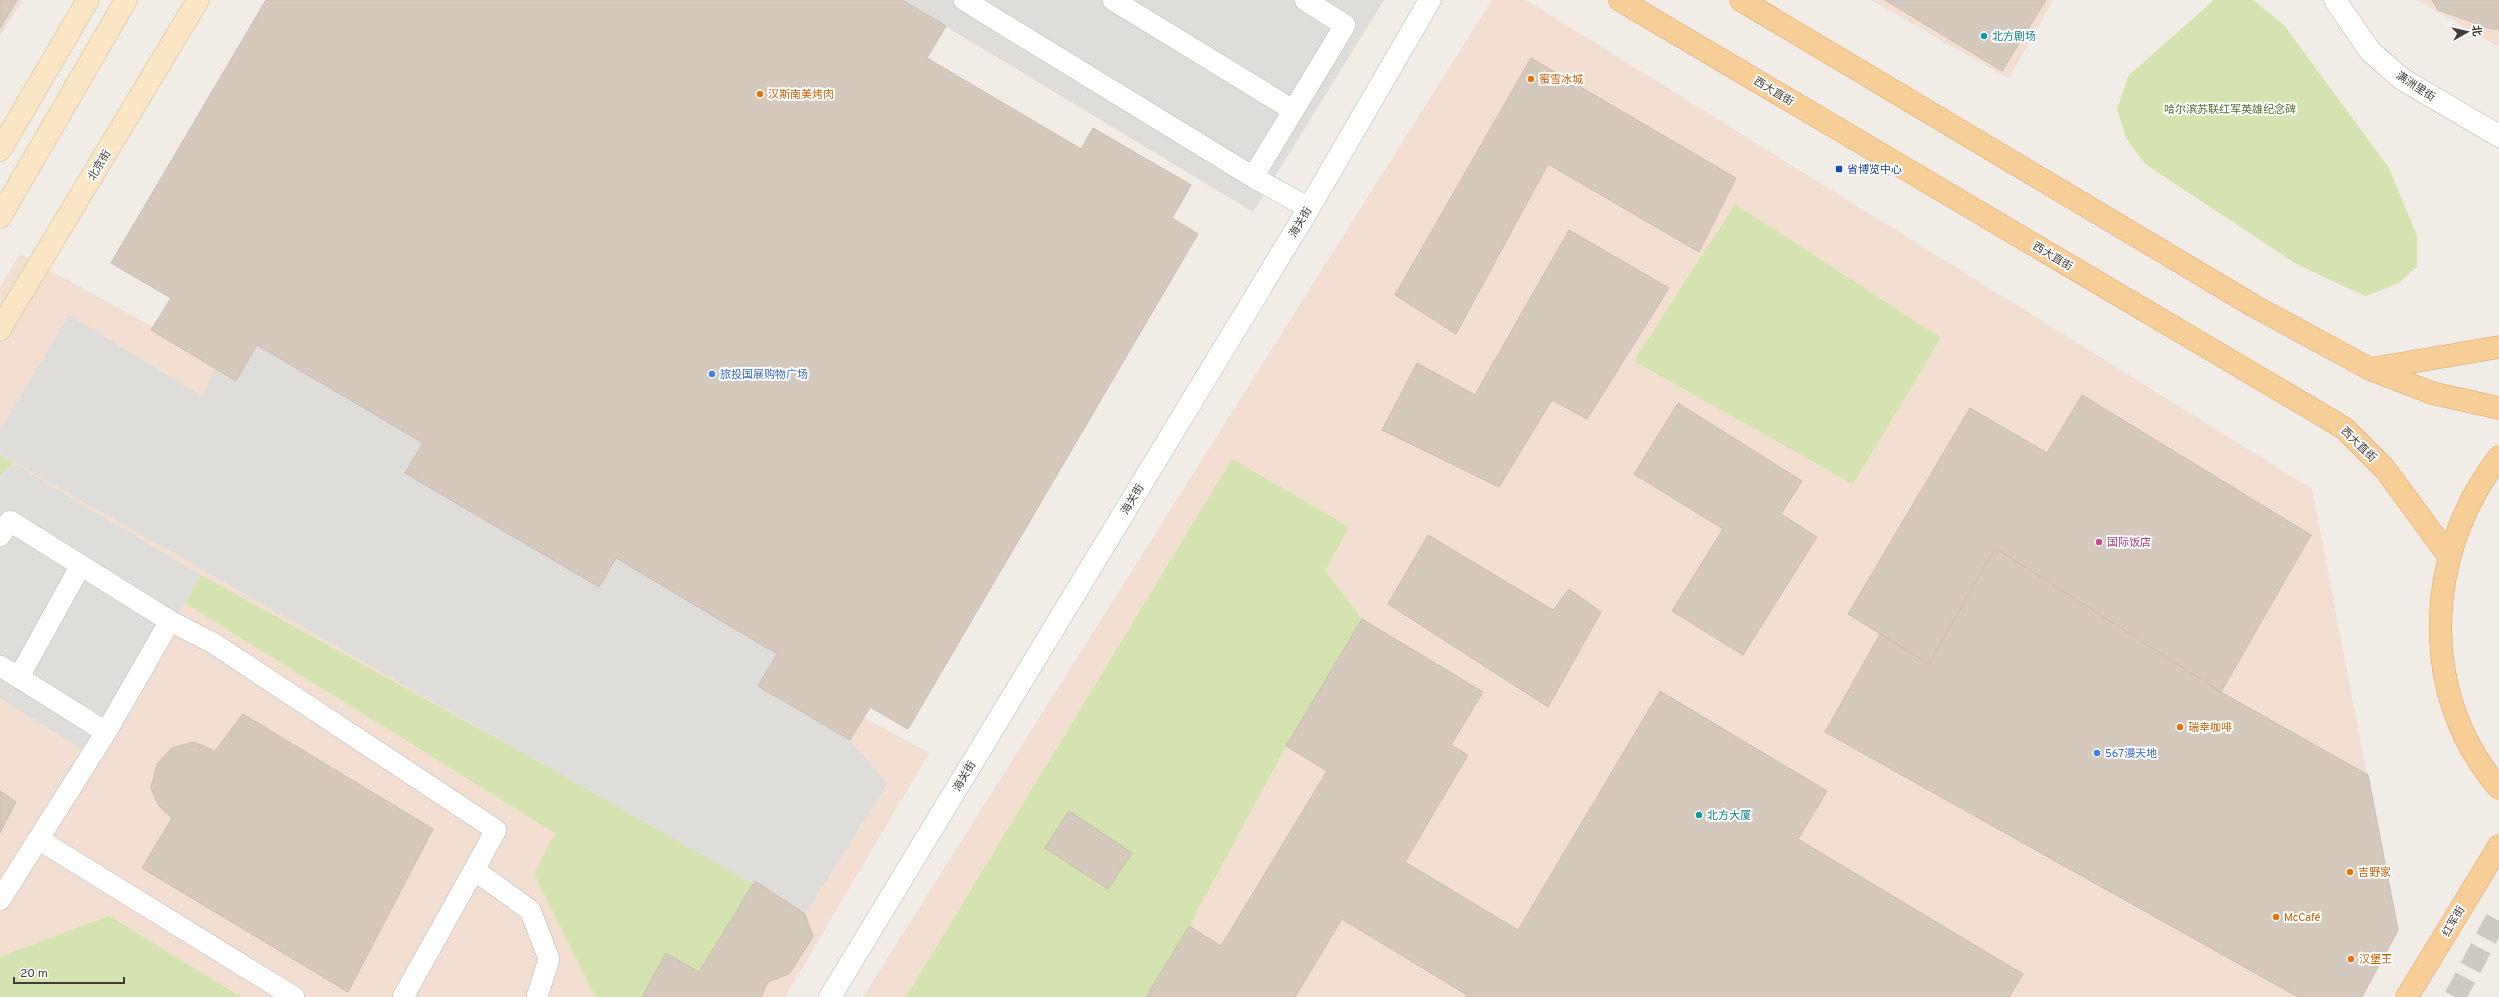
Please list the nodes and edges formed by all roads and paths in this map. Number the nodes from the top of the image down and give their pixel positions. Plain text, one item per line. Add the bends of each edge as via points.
1 (88, 0) edge
2 (126, 0) edge
3 (198, 0) edge
4 (1113, 0) edge
5 (1305, 0) edge
6 (1430, 0) edge
7 (1620, 0) edge
8 (1742, 0) edge
9 (2335, 0) edge
10 (970, 2) edge
11 (1293, 110) junction
12 (2499, 136) edge
13 (0, 150) edge
14 (1253, 177) junction
15 (1308, 208) junction
16 (0, 217) edge
17 (0, 329) edge
18 (2499, 347) edge
19 (2370, 369) junction
20 (2499, 408) edge
21 (2499, 457) edge
22 (0, 536) edge
23 (2448, 556) junction
24 (81, 565) junction
25 (170, 621) junction
26 (0, 666) edge
27 (19, 677) junction
28 (106, 732) junction
29 (2499, 788) edge
30 (38, 839) junction
31 (2499, 846) edge
32 (474, 870) junction
33 (0, 900) edge
34 (294, 997) edge
35 (403, 997) edge
36 (537, 997) edge
37 (830, 997) edge
38 (2407, 997) edge

1 - 13 main road
2 - 16 main road
3 - 17 main road, 北京街
4 - 11 lane
5 - 11 lane via 1345,24
6 - 15 street, 海关街
7 - 23 main road, 西大直街 via 2344,428 2385,469
8 - 19 main road via 2254,306
9 - 12 street, 满洲里街 via 2370,51 2402,79
10 - 14 lane
11 - 14 lane
14 - 15 lane
15 - 37 street, 海关街
18 - 19 main road
19 - 20 main road via 2432,393
21 - 23 main road via 2483,477 2463,515
22 - 24 lane via 10,521
23 - 29 main road via 2440,601 2441,640 2450,693 2466,737 2489,777
24 - 25 lane
24 - 27 lane
25 - 28 lane
25 - 32 lane via 214,643 496,830
26 - 27 lane
27 - 28 lane
28 - 30 lane
30 - 33 lane
30 - 34 lane
31 - 38 main road, 红军街
32 - 35 lane
32 - 36 lane via 530,910 549,959

